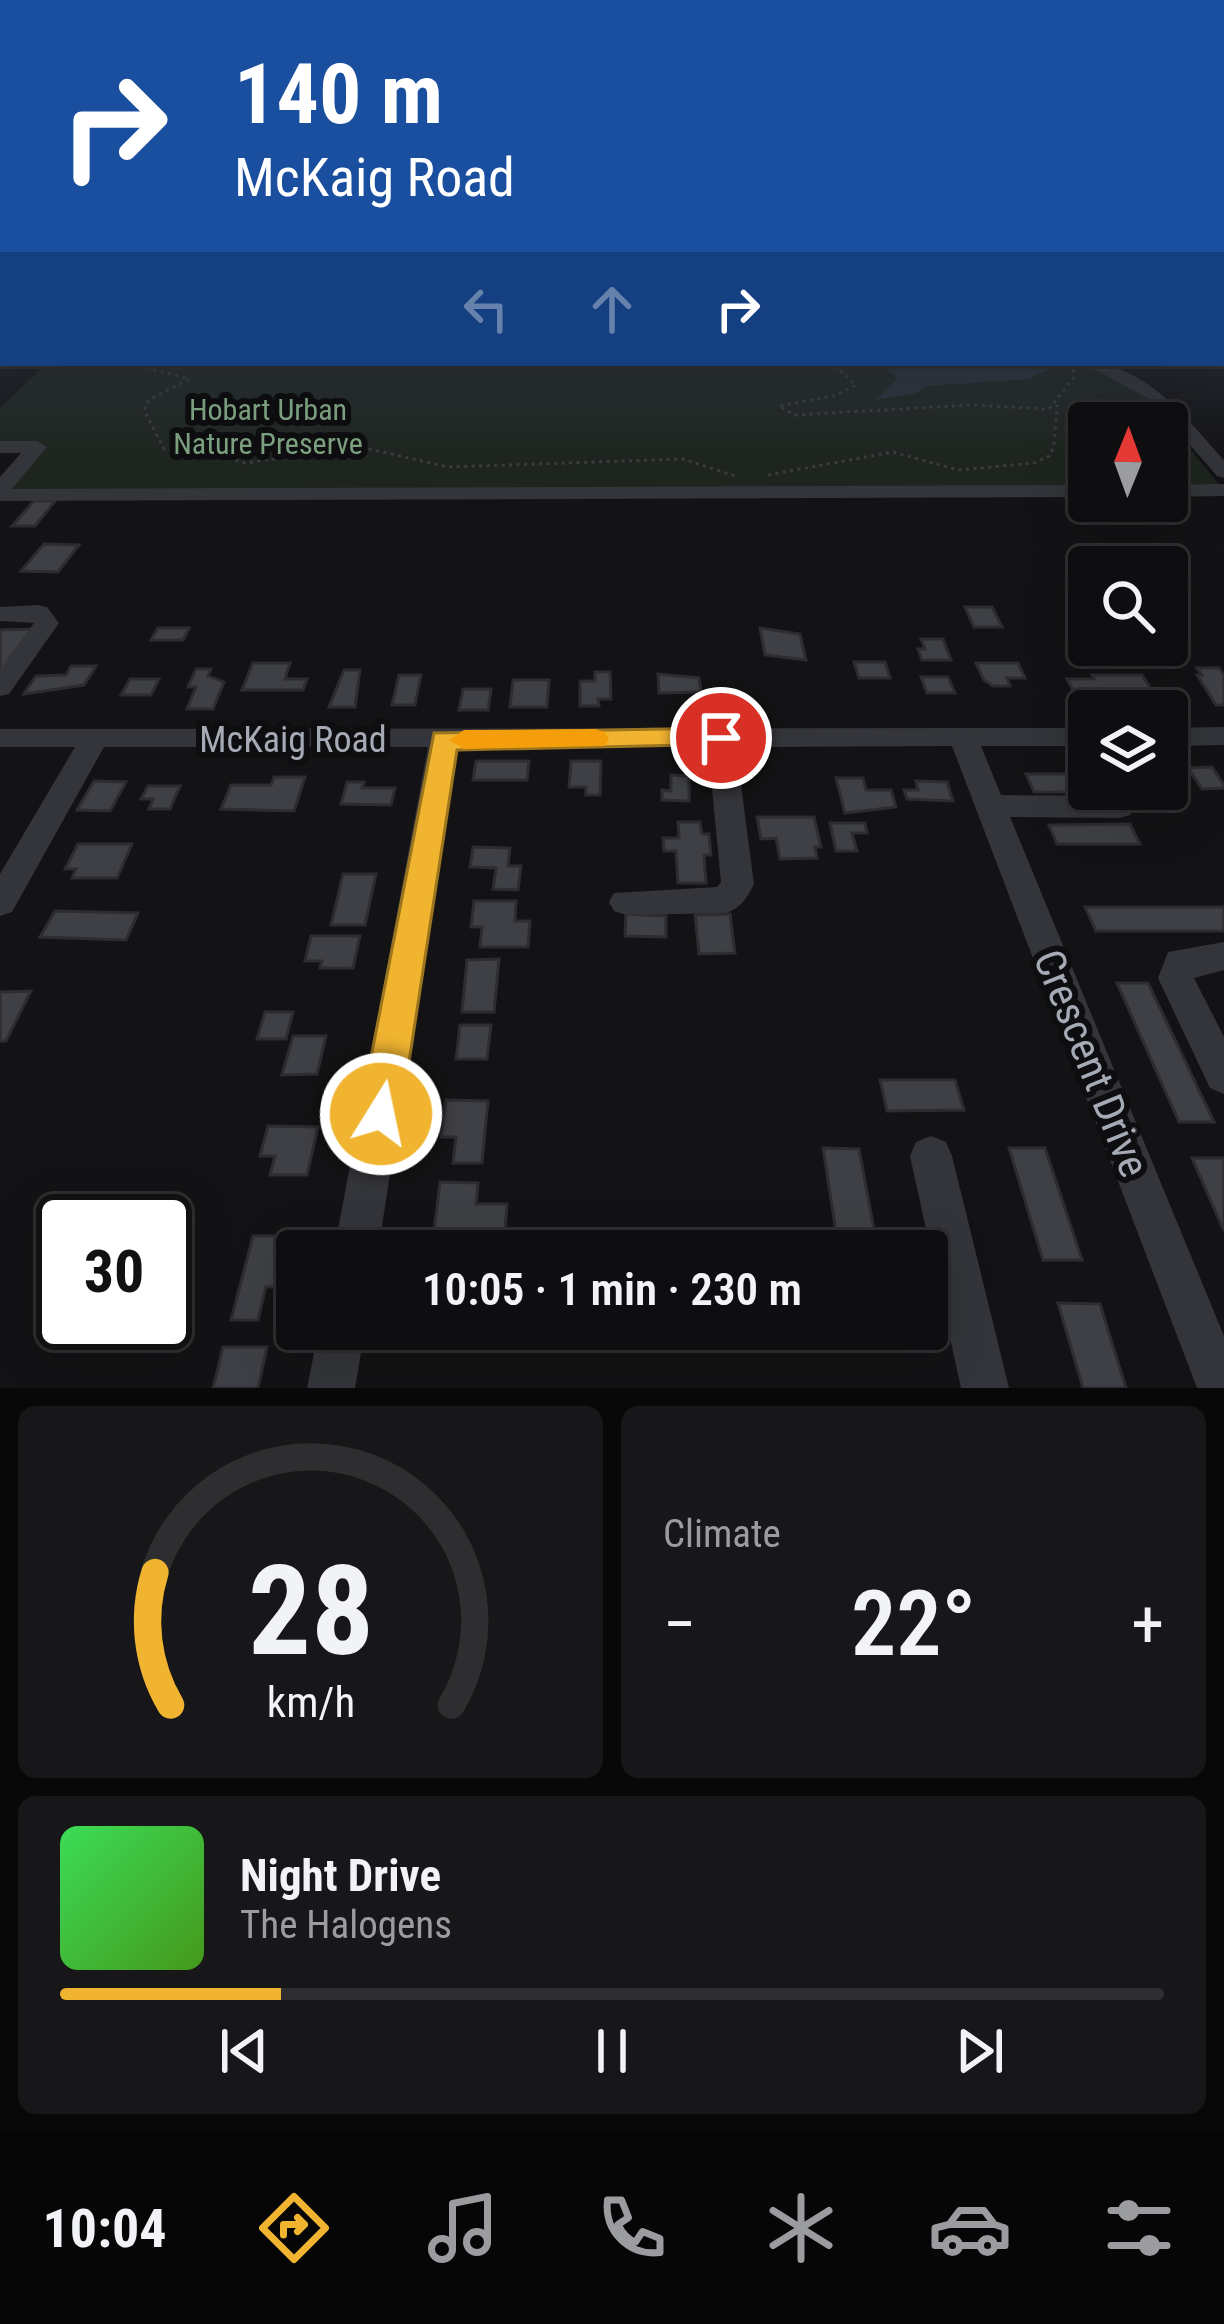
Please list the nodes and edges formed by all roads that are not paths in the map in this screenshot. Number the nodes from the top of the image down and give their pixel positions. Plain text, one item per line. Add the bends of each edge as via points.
1 (1097, 366) edge
2 (0, 446) edge
3 (1224, 472) edge
4 (1188, 490) edge
5 (1224, 490) edge
6 (1068, 491) edge
7 (0, 492) edge
8 (0, 614) edge
9 (0, 688) edge
10 (1068, 737) edge
11 (0, 738) edge
12 (95, 738) junction
13 (721, 738) junction
14 (964, 738) junction
15 (1188, 738) edge
16 (444, 740) junction
17 (1221, 741) edge
18 (991, 806) junction
19 (1068, 807) edge
20 (626, 902) dead end
21 (0, 903) edge
22 (1224, 956) edge
23 (1224, 1076) edge
24 (931, 1156) dead end
25 (360, 1230) edge
26 (338, 1350) edge
27 (1217, 1362) edge
28 (331, 1388) edge
29 (985, 1388) edge

1 - 3 street via 1157,396
2 - 7 street via 37,447
4 - 5 street
6 - 7 street
8 - 9 street via 38,612 47,622
10 - 14 street, McKaig Road
11 - 12 street, McKaig Road
12 - 16 street, McKaig Road
12 - 21 street
13 - 14 street, McKaig Road
13 - 16 street, McKaig Road
13 - 20 street via 738,884 726,901
14 - 18 street, Crescent Drive
15 - 17 street
16 - 25 street
18 - 19 street
18 - 27 street, Crescent Drive
22 - 23 street via 1180,962 1176,978
24 - 29 street
26 - 28 street

